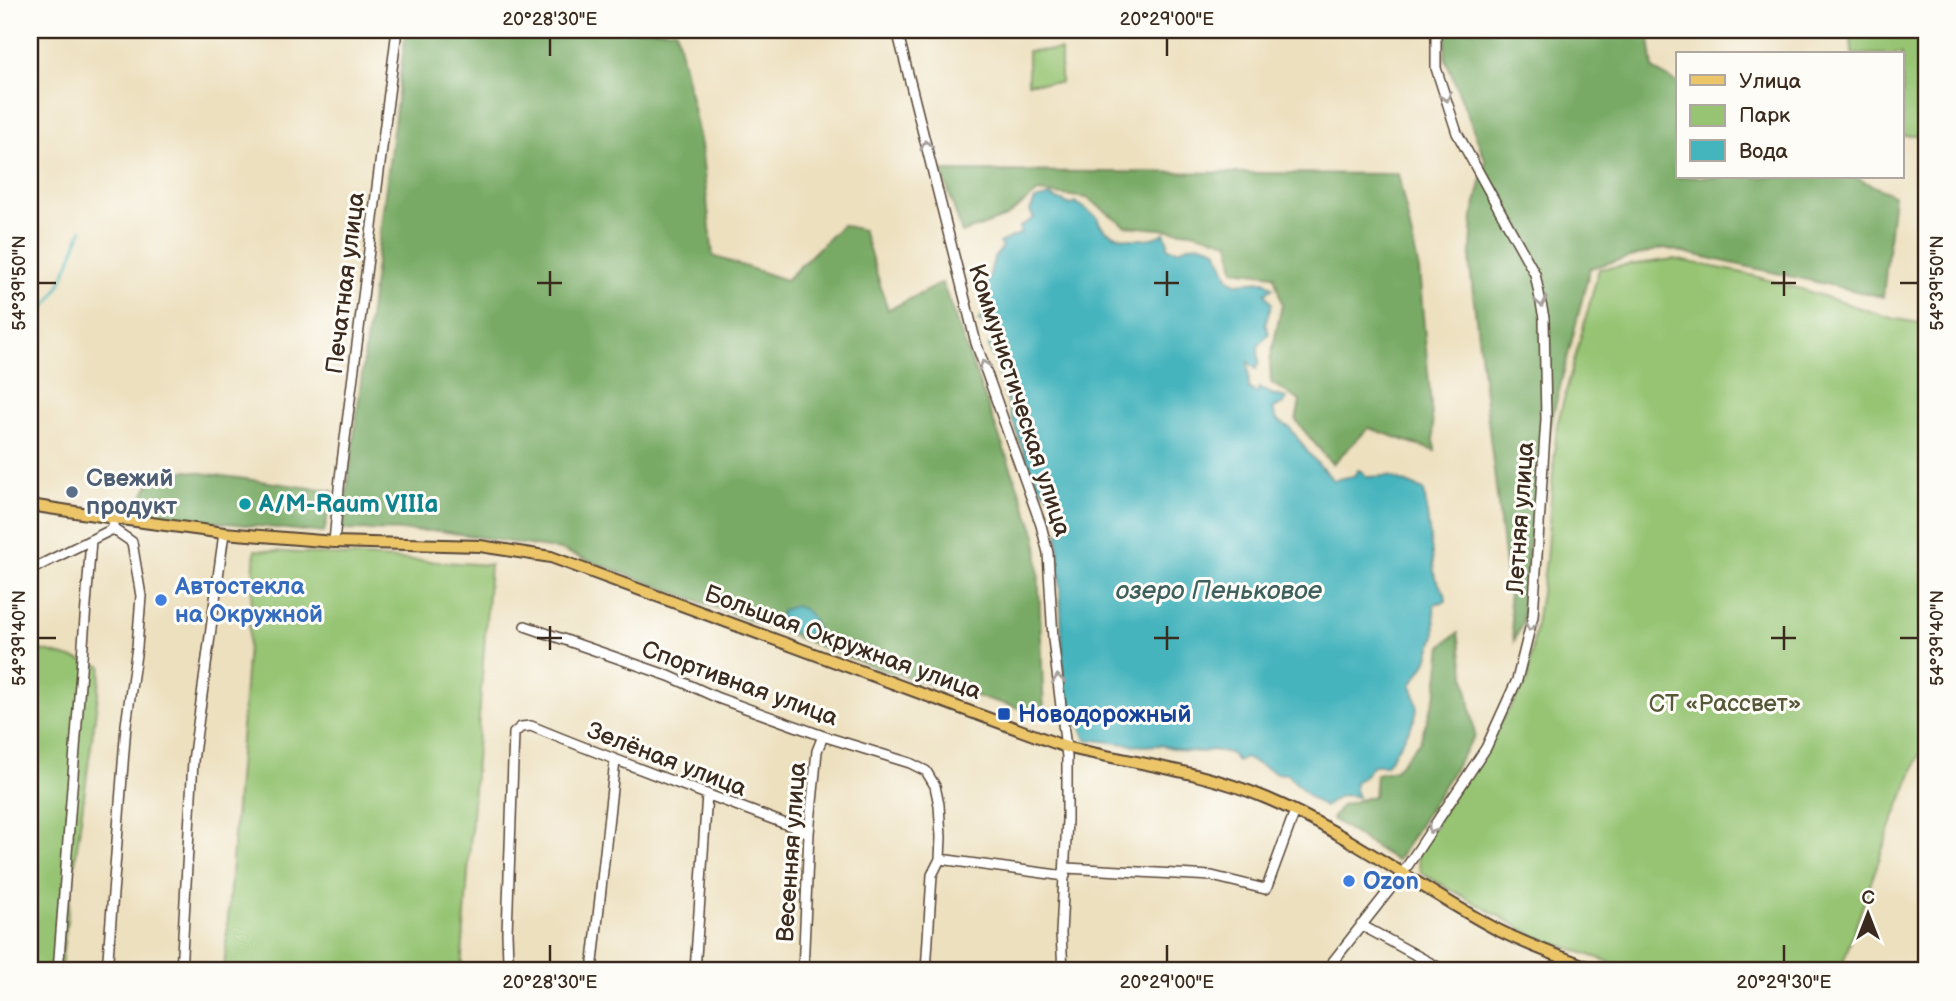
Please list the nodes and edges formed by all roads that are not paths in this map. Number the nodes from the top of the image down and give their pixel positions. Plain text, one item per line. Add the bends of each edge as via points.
1 (397, 30) edge
2 (897, 30) edge
3 (1436, 30) edge
4 (30, 505) edge
5 (113, 524) junction
6 (224, 533) junction
7 (91, 541) junction
8 (334, 542) junction
9 (30, 570) edge
10 (525, 626) dead end
11 (823, 736) junction
12 (1066, 747) junction
13 (615, 761) junction
14 (707, 794) junction
15 (1295, 811) junction
16 (809, 833) junction
17 (940, 859) junction
18 (1065, 872) junction
19 (1402, 874) junction
20 (1362, 925) junction
21 (507, 967) edge
22 (58, 971) edge
23 (107, 971) edge
24 (181, 971) edge
25 (571, 971) edge
26 (592, 971) edge
27 (695, 971) edge
28 (803, 971) edge
29 (926, 971) edge
30 (1063, 971) edge
31 (1323, 971) edge
32 (1445, 971) edge
33 (1599, 971) edge

1 - 8 street, Печатная улица
12 -> 2 street, Коммунистическая улица via 1048,553 976,343
3 -> 19 street, Летняя улица via 1436,68 1457,133 1535,274 1544,318 1546,419 1533,616 1517,681 1486,748
4 - 5 main road, Большая Окружная улица
5 - 6 main road, Большая Окружная улица
5 - 7 street
5 - 23 street via 132,541 141,596 125,725
6 - 8 main road, Большая Окружная улица
6 - 24 street via 193,761
7 - 9 street
7 - 22 street
8 - 12 main road, Большая Окружная улица via 480,547 551,557
10 - 11 street, Спортивная улица
11 - 16 street, Весенняя улица via 817,751
11 - 17 street, Спортивная улица via 926,771 935,786 940,816
12 - 15 main road, Большая Окружная улица via 1232,785
12 - 18 street, Коммунистическая улица
13 - 14 street, Зелёная улица
13 - 21 street, Зелёная улица via 531,726 514,733
13 - 26 street
14 - 16 street, Зелёная улица
14 - 27 street
15 - 18 street via 1265,889 1212,876
15 - 19 main road, Большая Окружная улица
16 - 28 street, Весенняя улица
17 - 18 street
17 - 29 street via 932,875
18 - 30 street, Коммунистическая улица
19 - 20 street, Летняя улица
19 - 33 main road, Большая Окружная улица via 1496,929
20 - 31 street, Летняя улица
20 - 32 street
21 - 25 street via 520,964

